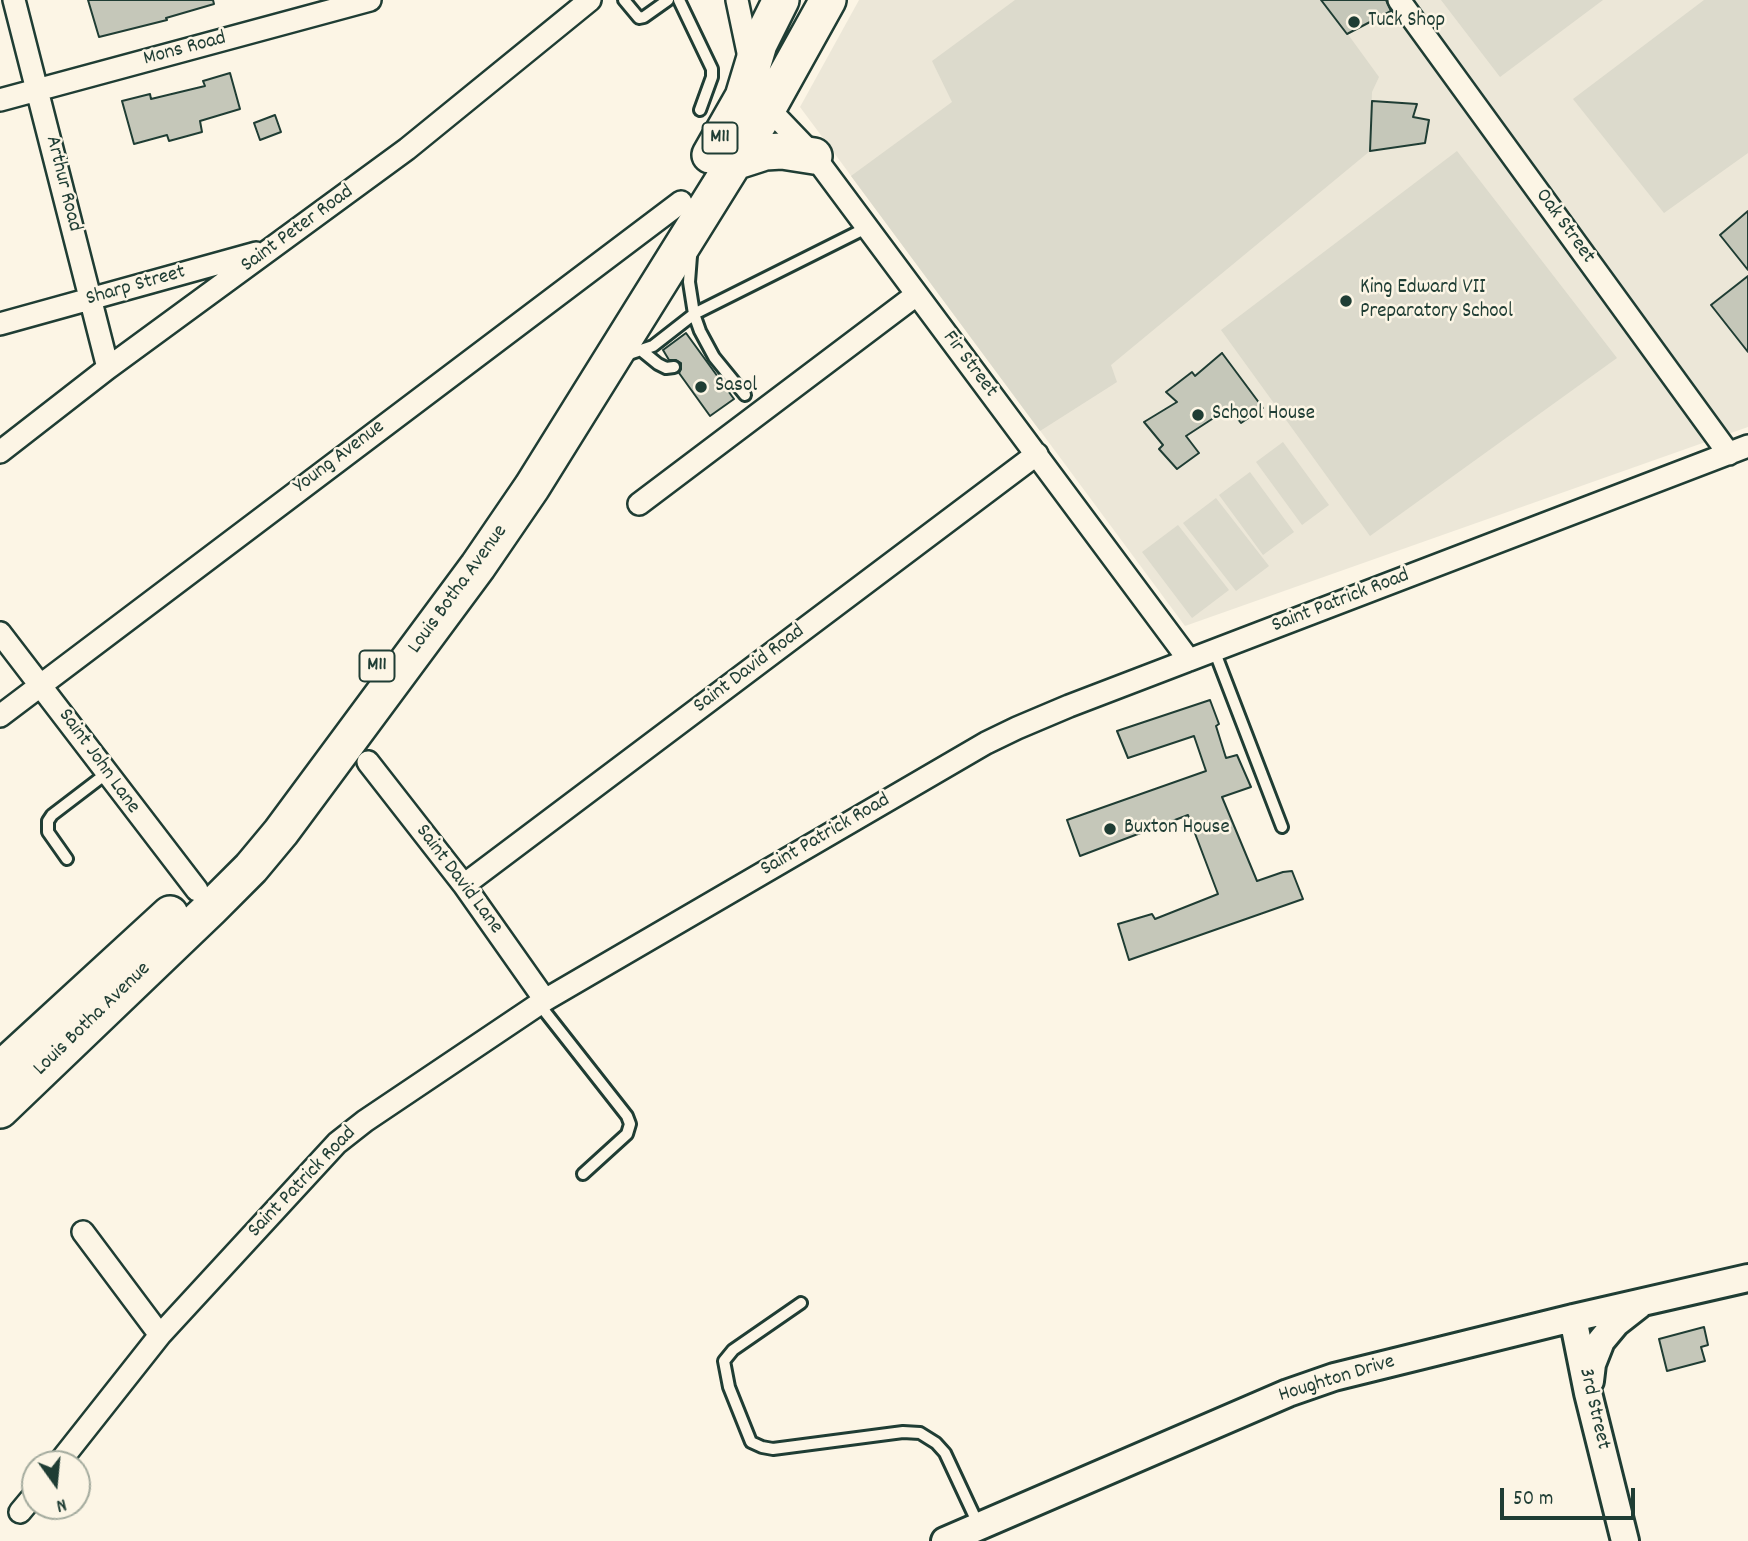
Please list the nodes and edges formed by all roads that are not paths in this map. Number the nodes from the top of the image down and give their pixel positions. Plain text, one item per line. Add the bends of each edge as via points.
1 (14, 0) edge
2 (370, 0) edge
3 (590, 0) edge
4 (624, 0) edge
5 (668, 0) edge
6 (679, 0) edge
7 (737, 0) edge
8 (781, 0) edge
9 (828, 0) edge
10 (1399, 0) edge
11 (752, 71) junction
12 (39, 90) junction
13 (0, 100) edge
14 (768, 108) junction
15 (700, 110) dead end
16 (814, 156) junction
17 (734, 162) junction
18 (696, 199) junction
19 (866, 228) junction
20 (272, 248) junction
21 (916, 295) junction
22 (91, 300) junction
23 (694, 314) junction
24 (0, 324) edge
25 (626, 355) junction
26 (674, 367) dead end
27 (108, 368) junction
28 (745, 395) dead end
29 (1738, 450) edge
30 (0, 452) edge
31 (1037, 454) junction
32 (639, 504) dead end
33 (0, 633) edge
34 (1214, 650) junction
35 (1189, 660) junction
36 (41, 684) junction
37 (0, 716) edge
38 (368, 762) dead end
39 (107, 773) junction
40 (1282, 827) dead end
41 (67, 859) dead end
42 (464, 885) junction
43 (197, 890) junction
44 (542, 1002) junction
45 (0, 1070) edge
46 (0, 1110) edge
47 (583, 1174) dead end
48 (83, 1232) dead end
49 (1748, 1278) edge
50 (801, 1303) dead end
51 (1642, 1303) junction
52 (1573, 1318) junction
53 (160, 1335) junction
54 (1588, 1393) junction
55 (69, 1450) edge
56 (979, 1526) junction
57 (946, 1541) edge
58 (1625, 1541) edge

1 - 12 street, Arthur Road
2 - 12 street, Mons Road
3 - 20 street, Saint Peter Road via 407,149
4 - 5 lane via 639,18
6 - 15 lane via 712,69
7 - 11 street, Fir Street
8 - 11 main road, Louis Botha Avenue / M11 via 759,44
9 - 14 main road, Louis Botha Avenue / M11
10 - 29 street, Oak Street
11 - 14 street, Fir Street
11 - 18 main road, Louis Botha Avenue / M11
12 - 13 street, Mons Road
12 - 22 street, Arthur Road
14 - 16 street, Fir Street
14 - 17 main road, Louis Botha Avenue / M11
16 - 17 main road via 765,152
16 - 19 street, Fir Street
17 - 18 main road, Louis Botha Avenue / M11
18 - 23 lane via 688,272
18 - 25 main road, Louis Botha Avenue / M11
18 - 36 street, Young Avenue
18 - 43 main road, Louis Botha Avenue / M11 via 462,553 264,816
19 - 21 street, Fir Street
19 - 23 lane
20 - 22 street, Sharp Street
20 - 27 street, Saint Peter Road
21 - 31 street, Fir Street
21 - 32 street
22 - 24 street, Sharp Street
22 - 27 street, Arthur Road
23 - 25 lane via 662,340
23 - 28 lane via 703,347
25 - 26 lane
25 - 46 main road, Louis Botha Avenue / M11 via 478,566 251,869
27 - 30 street, Saint Peter Road
29 - 34 street, Saint Patrick Road
31 - 35 street, Fir Street
31 - 42 street, Saint David Road
33 - 36 street, Saint John Lane
34 - 35 street, Saint Patrick Road
34 - 40 lane
35 - 44 street, Saint Patrick Road via 986,743
36 - 37 street, Young Avenue
36 - 39 street, Saint John Lane
38 - 42 street, Saint David Lane
39 - 41 lane via 48,821 48,832
39 - 43 street, Saint John Lane
42 - 44 street, Saint David Lane
43 - 45 main road, Louis Botha Avenue / M11
44 - 47 lane via 630,1124 627,1134
44 - 53 street, Saint Patrick Road via 337,1143
48 - 53 street
49 - 51 street, Houghton Drive
50 - 56 lane via 724,1361 751,1442 774,1448 920,1433 945,1453
51 - 52 street, Houghton Drive
51 - 54 street via 1601,1341
52 - 54 street, 3rd Street
52 - 56 street, Houghton Drive via 1334,1377 1287,1393
53 - 55 street, Saint Patrick Road
54 - 58 street, 3rd Street
56 - 57 street, Houghton Drive

